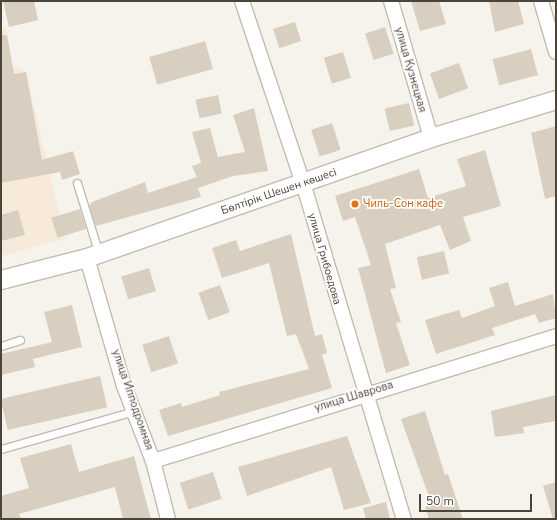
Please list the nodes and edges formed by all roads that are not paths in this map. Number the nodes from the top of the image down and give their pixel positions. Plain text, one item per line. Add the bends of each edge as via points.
1 (242, 1) edge
2 (391, 1) edge
3 (541, 1) edge
4 (556, 52) edge
5 (556, 100) edge
6 (431, 138) junction
7 (77, 183) dead end
8 (302, 183) junction
9 (93, 256) junction
10 (1, 280) edge
11 (556, 336) edge
12 (20, 340) dead end
13 (1, 346) edge
14 (364, 394) junction
15 (134, 411) junction
16 (1, 449) edge
17 (153, 461) junction
18 (168, 519) edge
19 (404, 519) edge

1 - 8 street, улица Грибоедова
2 - 6 street, улица Кузнецкая
3 - 4 street
5 - 6 street, Бөлтірік Шешен көшесі
6 - 8 street, Бөлтірік Шешен көшесі
7 - 9 lane
8 - 9 street, Бөлтірік Шешен көшесі
8 - 14 street, улица Грибоедова
9 - 10 street, Бөлтірік Шешен көшесі
9 - 15 street, улица Ипподромная
11 - 14 street, улица Шаврова
12 - 13 lane
14 - 17 street, улица Шаврова
14 - 19 street, улица Грибоедова
15 - 16 lane
15 - 17 street, улица Ипподромная
17 - 18 street, улица Ипподромная

